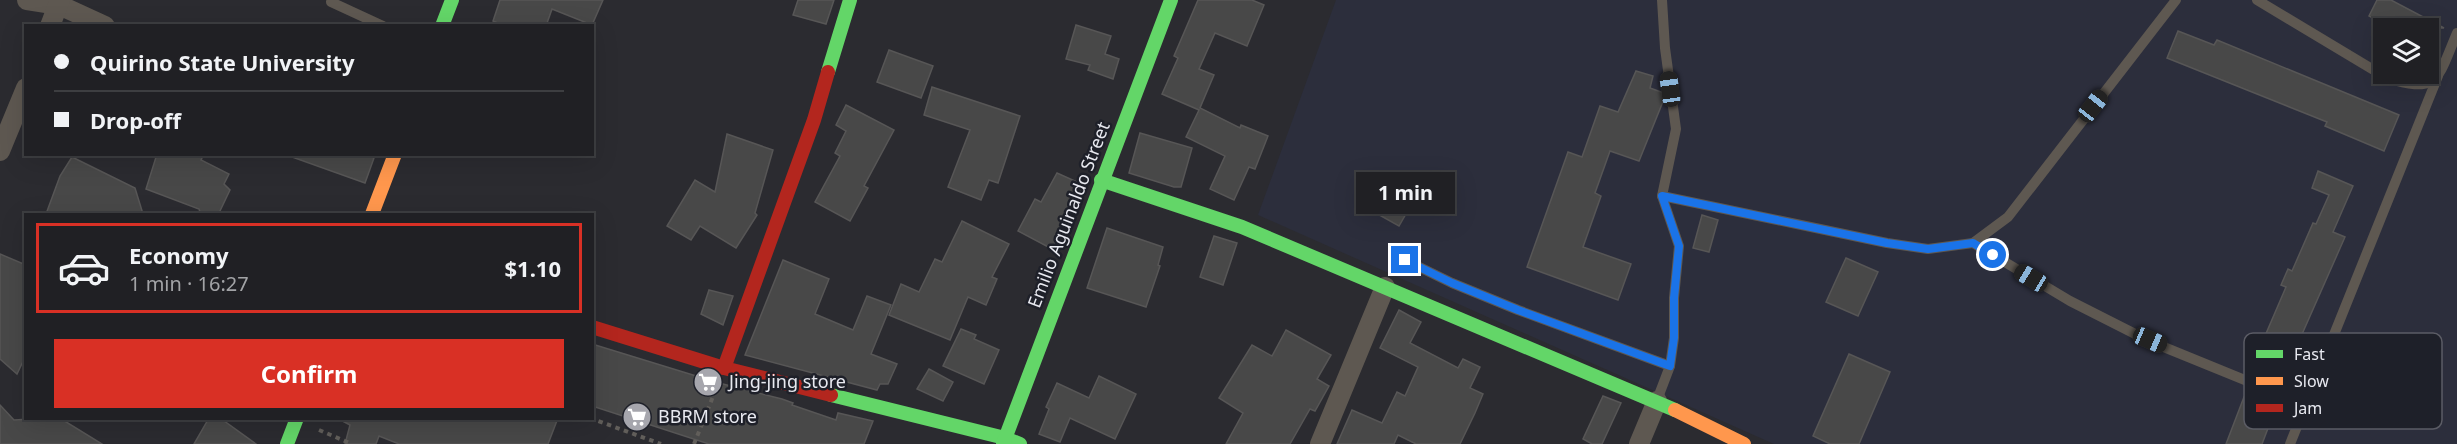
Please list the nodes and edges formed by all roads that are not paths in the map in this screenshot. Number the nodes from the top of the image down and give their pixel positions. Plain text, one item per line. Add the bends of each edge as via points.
1 (27, 0) edge
2 (333, 0) edge
3 (849, 0) edge
4 (1170, 0) edge
5 (1662, 0) edge
6 (2176, 0) edge
7 (2257, 0) edge
8 (59, 3) edge
9 (447, 3) edge
10 (52, 24) edge
11 (101, 24) edge
12 (379, 24) edge
13 (442, 24) edge
14 (2457, 33) edge
15 (2373, 70) edge
16 (2439, 74) edge
17 (2406, 84) edge
18 (2427, 84) edge
19 (2435, 84) edge
20 (24, 93) edge
21 (0, 151) edge
22 (394, 156) edge
23 (1101, 180) junction
24 (1662, 196) junction
25 (372, 213) edge
26 (1973, 243) junction
27 (1405, 260) dead end
28 (1385, 287) junction
29 (594, 328) edge
30 (2335, 333) edge
31 (1670, 366) junction
32 (724, 368) junction
33 (2244, 379) edge
34 (1656, 402) junction
35 (297, 420) edge
36 (2296, 429) edge
37 (1004, 441) edge
38 (288, 444) edge
39 (1020, 444) edge
40 (1320, 444) edge
41 (1639, 444) edge
42 (1744, 444) edge
43 (2290, 444) edge

1 - 8 street
2 - 12 lane
3 - 32 street via 814,120
4 - 23 street, Emilio Aguinaldo Street
5 - 24 lane via 1676,129
6 - 26 lane via 2008,217
7 - 15 lane
8 - 10 street
8 - 11 street
9 - 13 street
14 - 16 lane
17 - 18 lane
19 - 30 lane
20 - 21 street
22 - 25 street
23 - 28 street via 1242,227
23 - 37 street, Emilio Aguinaldo Street
24 - 26 lane via 1887,243 1928,249
24 - 31 lane via 1679,246
26 - 33 lane via 2070,301 2140,336
27 - 31 lane via 1518,310
28 - 34 street
28 - 40 street
29 - 32 street
31 - 34 lane
32 - 37 street
34 - 41 street
34 - 42 street
35 - 38 street
36 - 43 lane
37 - 39 street

